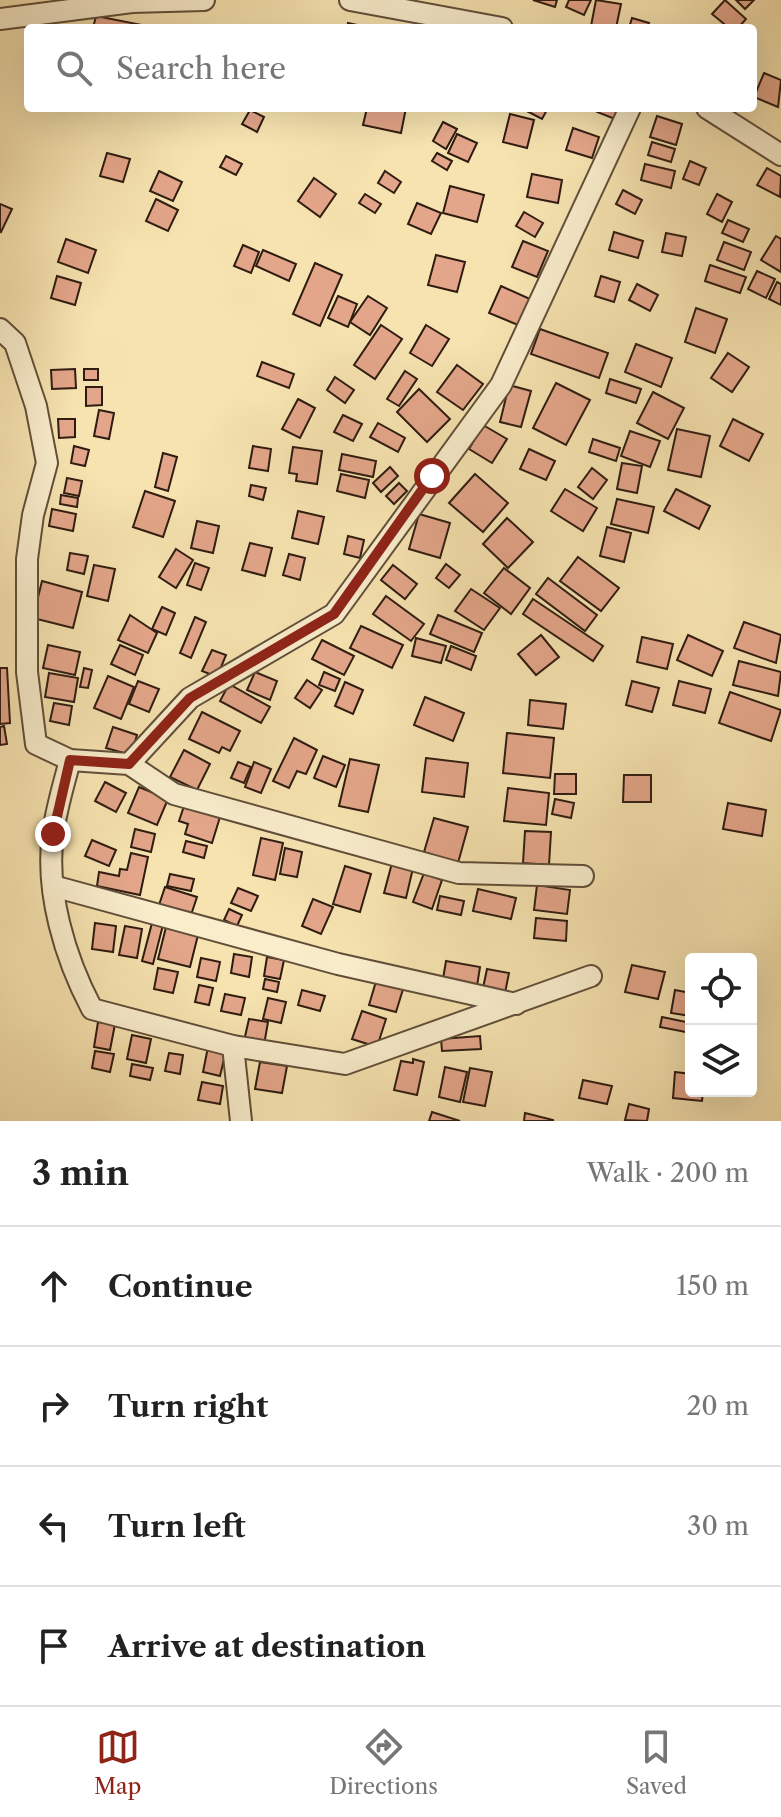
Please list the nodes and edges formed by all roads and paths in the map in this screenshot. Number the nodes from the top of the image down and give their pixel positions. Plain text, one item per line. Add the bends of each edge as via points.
1 (204, 0) edge
2 (350, 0) edge
3 (0, 19) edge
4 (480, 24) edge
5 (628, 112) edge
6 (713, 112) edge
7 (781, 155) edge
8 (0, 329) edge
9 (70, 760) junction
10 (129, 764) junction
11 (583, 876) dead end
12 (53, 886) junction
13 (591, 976) dead end
14 (516, 1004) junction
15 (233, 1046) junction
16 (241, 1121) edge

1 - 3 street via 132,2
2 - 4 street
5 - 10 street via 501,385 334,614 190,698
6 - 7 street
8 - 9 street via 15,343 36,406 47,463 27,559 27,672 36,744
9 - 10 street
9 - 12 street via 53,834
10 - 11 street via 174,794 459,873
12 - 14 street via 338,964
12 - 15 street via 75,976 92,1009
13 - 14 street
14 - 15 street via 345,1064
15 - 16 street

